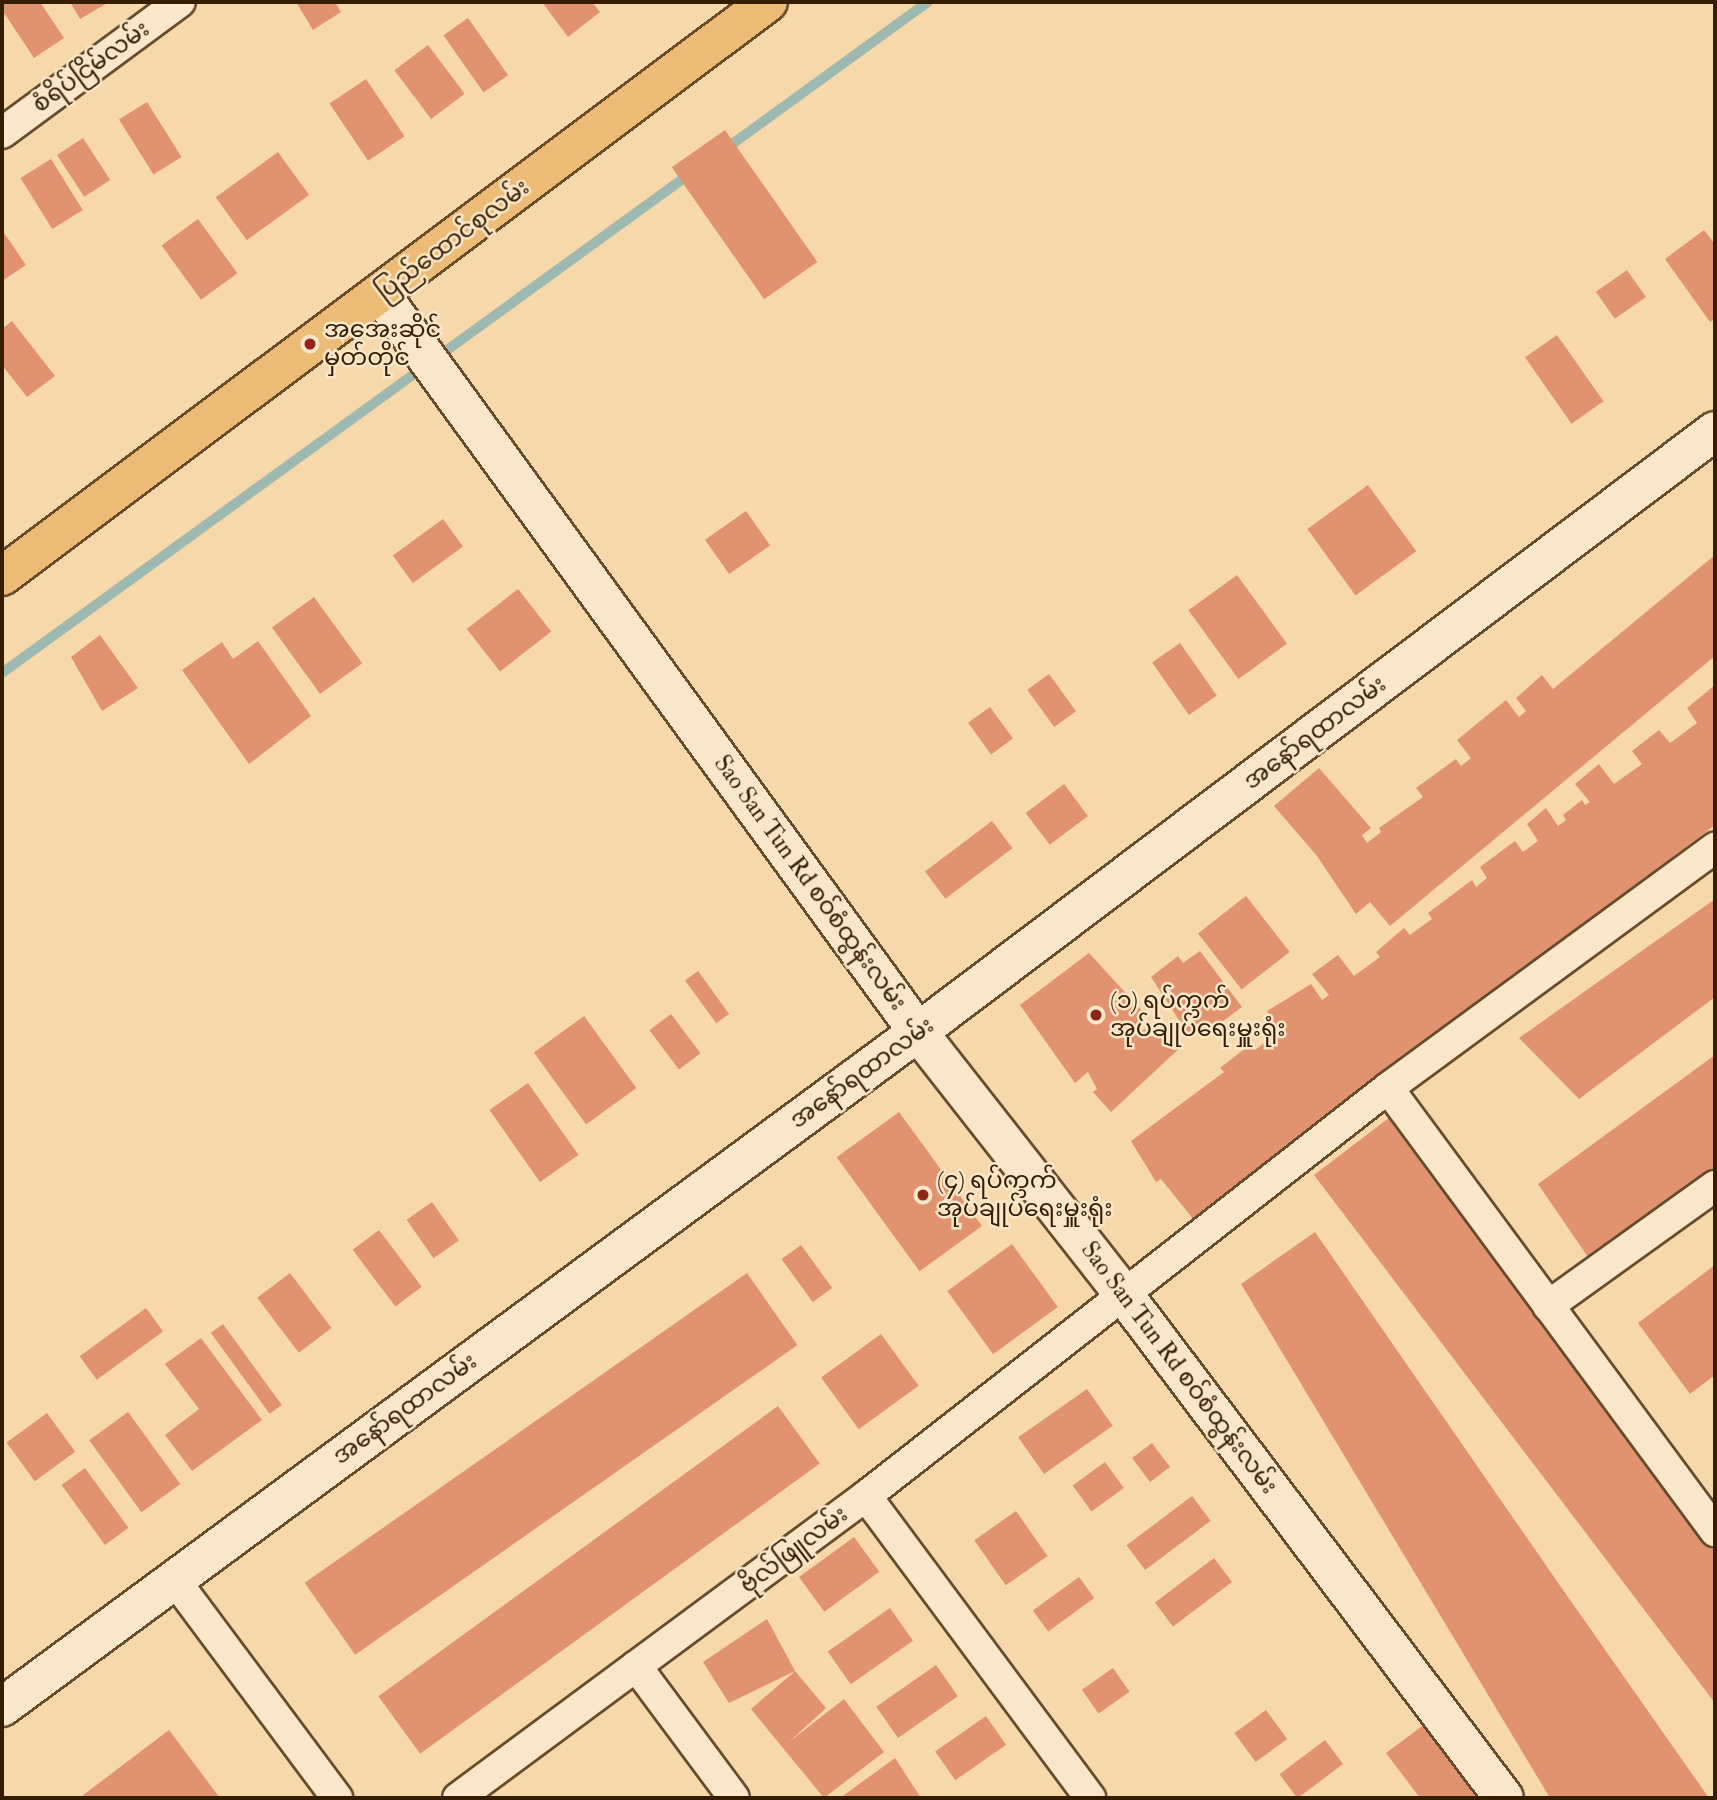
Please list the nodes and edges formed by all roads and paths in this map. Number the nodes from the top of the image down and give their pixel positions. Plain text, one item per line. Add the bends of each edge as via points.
1 (180, 2) edge
2 (756, 5) edge
3 (2, 132) edge
4 (381, 295) junction
5 (1715, 430) edge
6 (2, 576) edge
7 (1715, 848) edge
8 (918, 1032) junction
9 (1388, 1088) junction
10 (1715, 1186) edge
11 (1124, 1295) junction
12 (1548, 1306) junction
13 (866, 1496) junction
14 (1715, 1531) edge
15 (174, 1579) junction
16 (636, 1666) junction
17 (2, 1707) edge
18 (337, 1798) edge
19 (458, 1798) edge
20 (734, 1798) edge
21 (1090, 1798) edge
22 (1504, 1798) edge

1 - 3 street, စံရိပ်ငြိမ်လမ်း
2 - 4 main road, ပြည်ထောင်စုလမ်း
4 - 6 main road, ပြည်ထောင်စုလမ်း
4 - 8 main road, Sao San Tun Rd စဝ်စံထွန်းလမ်း
5 - 8 main road, အနော်ရထာလမ်း
7 - 9 street, ဗိုလ်ဖြူလမ်း
8 - 11 main road, Sao San Tun Rd စဝ်စံထွန်းလမ်း
8 - 15 main road, အနော်ရထာလမ်း
9 - 11 street, ဗိုလ်ဖြူလမ်း
9 - 12 street
10 - 12 street
11 - 13 street, ဗိုလ်ဖြူလမ်း
11 - 22 main road, Sao San Tun Rd စဝ်စံထွန်းလမ်း
12 - 14 street
13 - 16 street, ဗိုလ်ဖြူလမ်း
13 - 21 street
15 - 17 main road, အနော်ရထာလမ်း
15 - 18 street
16 - 19 street, ဗိုလ်ဖြူလမ်း
16 - 20 street

